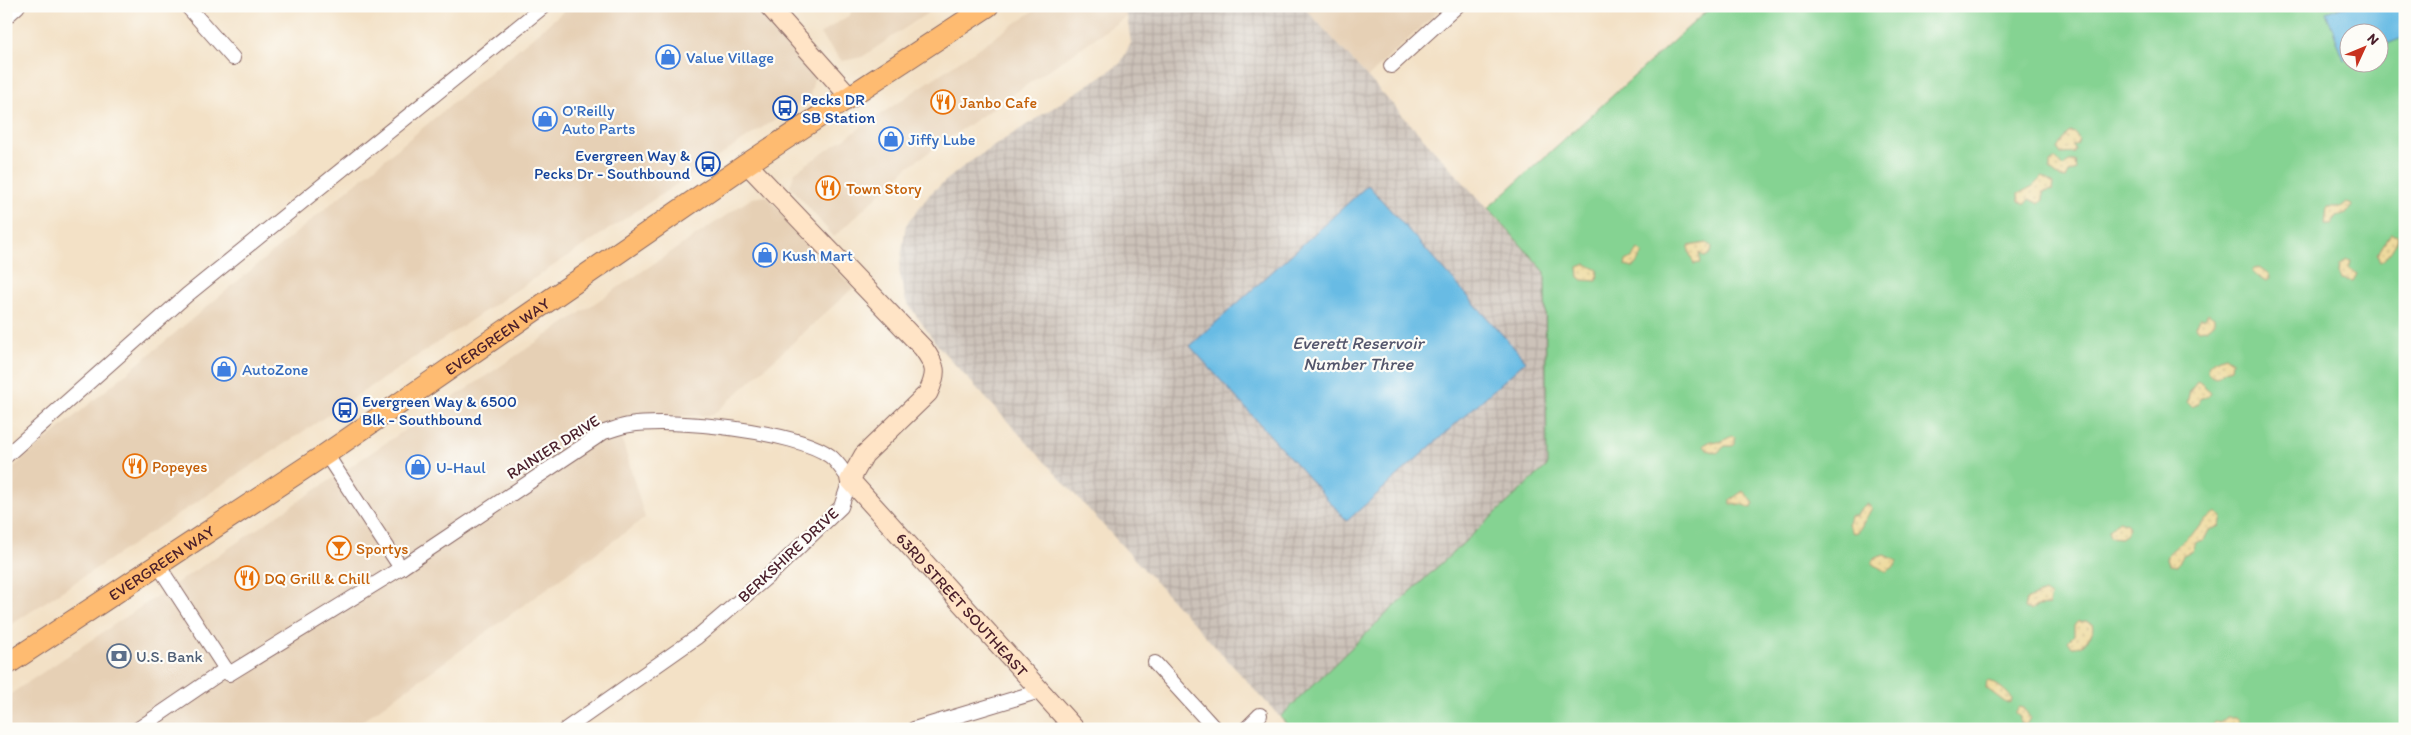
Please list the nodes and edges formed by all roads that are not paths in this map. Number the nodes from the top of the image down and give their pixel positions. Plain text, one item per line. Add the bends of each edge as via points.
1 (18, 6) edge
2 (188, 6) edge
3 (544, 6) edge
4 (769, 6) edge
5 (988, 6) edge
6 (1457, 6) edge
7 (6, 17) edge
8 (233, 58) dead end
9 (1391, 66) dead end
10 (851, 98) junction
11 (748, 164) junction
12 (7, 454) edge
13 (326, 454) junction
14 (850, 480) junction
15 (158, 565) junction
16 (401, 568) junction
17 (1156, 664) dead end
18 (6, 665) edge
19 (226, 669) junction
20 (1040, 691) junction
21 (1260, 715) dead end
22 (138, 729) edge
23 (566, 729) edge
24 (914, 729) edge
25 (1075, 729) edge
26 (1215, 729) edge
27 (1246, 729) edge

1 - 7 street
2 - 8 street
3 - 12 street via 187,295
4 - 10 street
5 - 10 main road, EVERGREEN WAY
6 - 9 street
10 - 11 main road, EVERGREEN WAY
11 - 13 main road, EVERGREEN WAY
11 - 14 street, BERKSHIRE DRIVE via 923,348 935,365 934,381 928,393 864,455
13 - 15 main road, EVERGREEN WAY
13 - 16 street
14 - 16 street, RAINIER DRIVE via 831,457 799,441 747,430 672,424 630,425 604,432
14 - 20 street, 63RD STREET SOUTHEAST
14 - 23 street, BERKSHIRE DRIVE via 841,506 773,572 697,637
15 - 18 main road, EVERGREEN WAY
15 - 19 street
16 - 19 street, RAINIER DRIVE via 230,674
17 - 26 street
19 - 22 street
20 - 24 street
20 - 25 street, 63RD STREET SOUTHEAST
21 - 27 street

